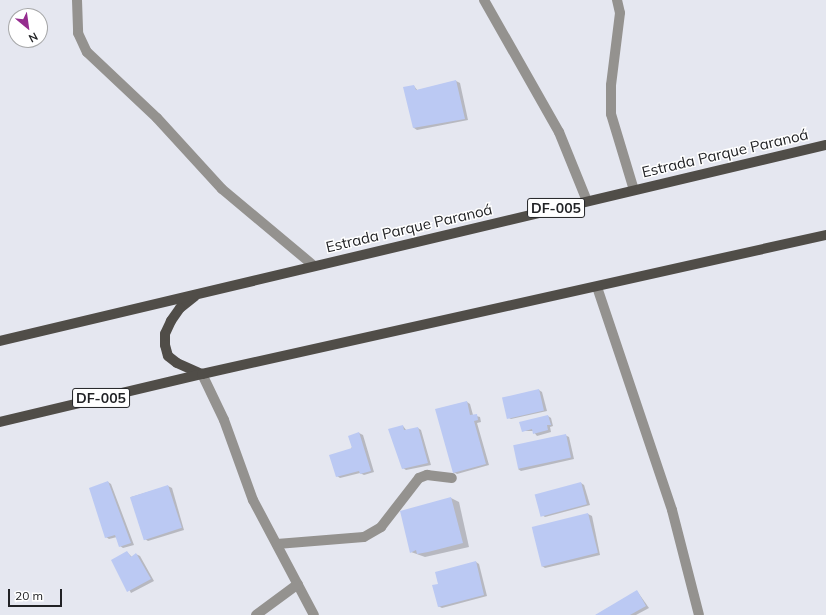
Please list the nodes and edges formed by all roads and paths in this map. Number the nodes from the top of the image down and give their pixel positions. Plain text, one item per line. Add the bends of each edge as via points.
1 (77, 0) edge
2 (484, 0) edge
3 (617, 0) edge
4 (826, 145) edge
5 (634, 190) junction
6 (587, 201) junction
7 (826, 235) edge
8 (314, 266) junction
9 (597, 287) junction
10 (198, 293) junction
11 (0, 341) edge
12 (202, 374) junction
13 (0, 422) edge
14 (452, 478) dead end
15 (277, 544) junction
16 (298, 584) junction
17 (256, 615) edge
18 (314, 615) edge
19 (699, 615) edge

1 - 8 street via 78,32 86,52 157,118 222,189
2 - 6 street via 559,132
3 - 5 street via 620,13 611,85 611,114
4 - 5 main road, Estrada Parque Paranoá / DF-005
5 - 6 main road, Estrada Parque Paranoá / DF-005
6 - 8 main road, Estrada Parque Paranoá / DF-005
7 - 9 main road, DF-005
8 - 10 main road, Estrada Parque Paranoá / DF-005
9 - 12 main road, DF-005
9 - 19 street via 672,510
10 - 11 main road, Estrada Parque Paranoá / DF-005
10 - 12 main road via 180,308 165,334 168,356
12 - 13 main road, DF-005
12 - 15 street via 224,420 253,500
14 - 15 street via 427,475 419,478 381,526 364,537
15 - 16 street
16 - 17 street
16 - 18 street

